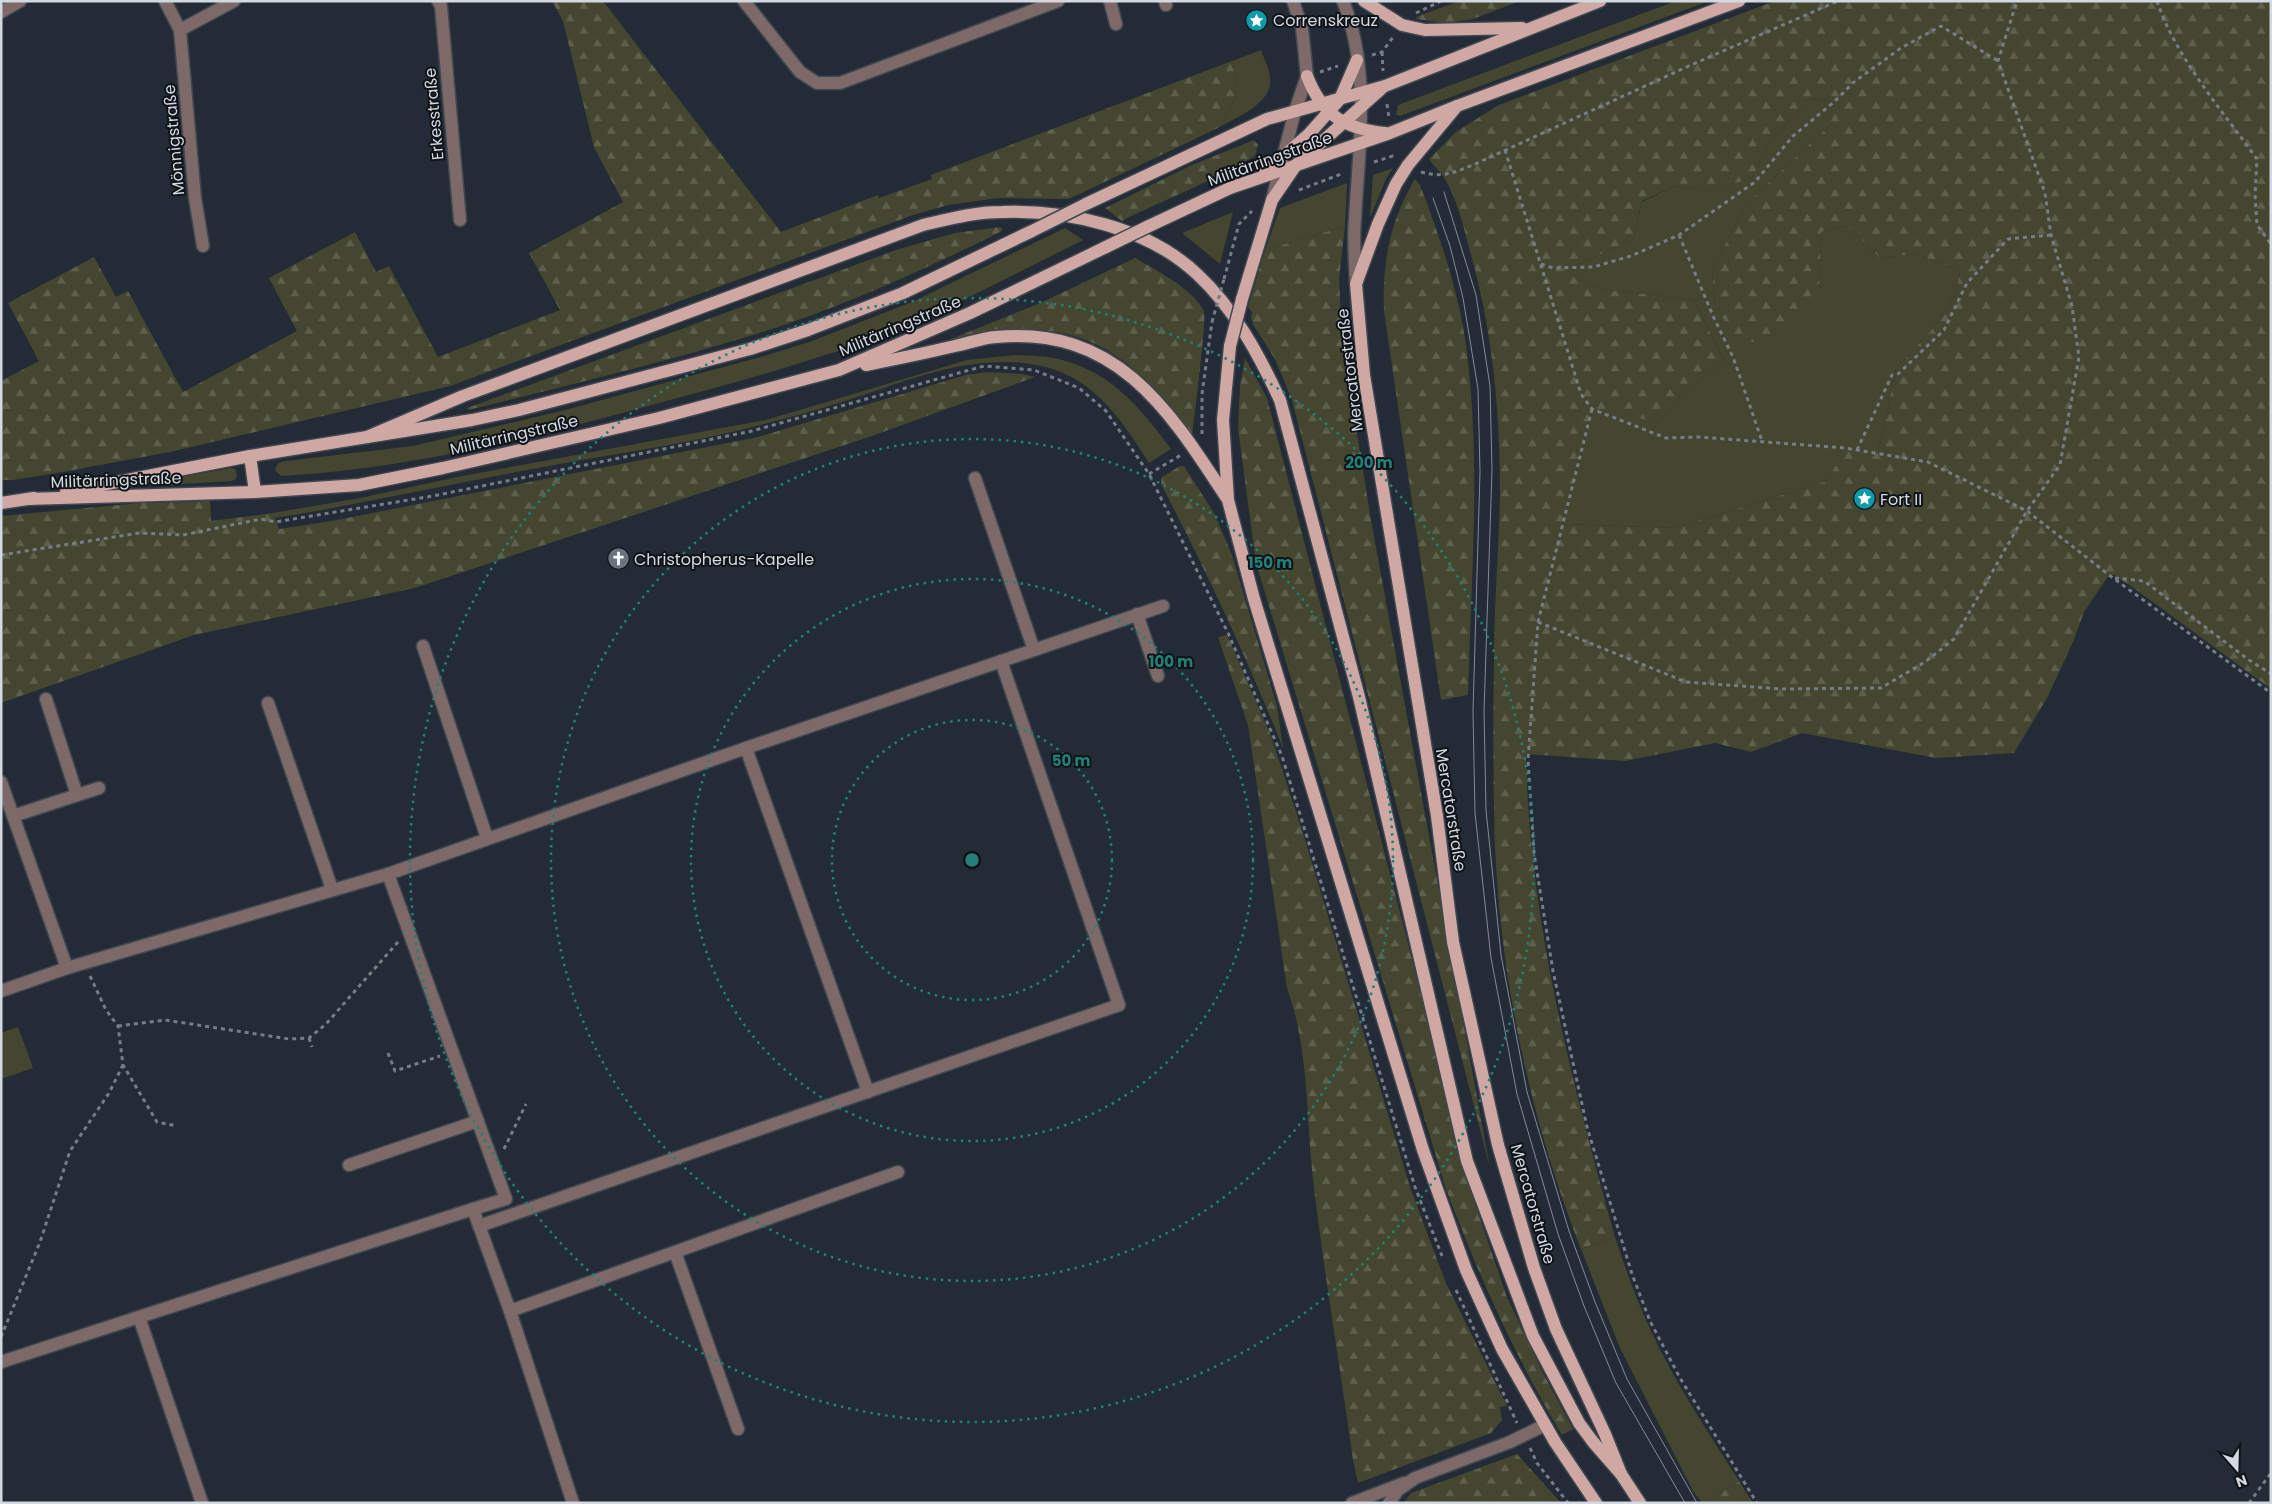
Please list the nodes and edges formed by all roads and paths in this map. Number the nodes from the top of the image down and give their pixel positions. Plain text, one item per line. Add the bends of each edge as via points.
1 (20, 1) edge
2 (165, 1) edge
3 (234, 1) edge
4 (744, 1) edge
5 (1058, 1) edge
6 (1110, 1) edge
7 (1293, 1) edge
8 (1343, 1) edge
9 (1364, 1) edge
10 (1442, 1) edge
11 (1600, 1) edge
12 (1739, 1) edge
13 (1838, 1) edge
14 (2017, 1) edge
15 (2157, 1) edge
16 (442, 3) edge
17 (1, 12) edge
18 (1414, 14) dead end
19 (1116, 24) dead end
20 (1532, 28) junction
21 (180, 30) junction
22 (1357, 60) junction
23 (1998, 61) junction
24 (1307, 76) junction
25 (1385, 86) junction
26 (1361, 93) junction
27 (1340, 99) junction
28 (1457, 106) junction
29 (1325, 107) junction
30 (1362, 108) junction
31 (1295, 111) junction
32 (1345, 122) junction
33 (1362, 137) junction
34 (1506, 150) junction
35 (1283, 157) junction
36 (1296, 165) junction
37 (1279, 171) junction
38 (1420, 171) dead end
39 (1254, 179) junction
40 (1272, 200) junction
41 (460, 220) dead end
42 (1679, 235) junction
43 (2050, 235) junction
44 (2271, 244) edge
45 (203, 246) dead end
46 (1540, 263) junction
47 (1356, 284) junction
48 (839, 370) junction
49 (1592, 409) junction
50 (366, 437) junction
51 (1762, 441) junction
52 (1192, 448) junction
53 (1857, 450) junction
54 (250, 456) junction
55 (1149, 474) junction
56 (976, 478) dead end
57 (255, 492) junction
58 (27, 499) junction
59 (1228, 500) junction
60 (1, 503) edge
61 (2027, 511) junction
62 (1, 555) edge
63 (2113, 578) junction
64 (1163, 606) dead end
65 (1137, 614) junction
66 (1538, 622) junction
67 (423, 646) dead end
68 (1034, 650) junction
69 (1001, 661) junction
70 (2271, 674) edge
71 (1158, 676) dead end
72 (2271, 693) edge
73 (46, 698) dead end
74 (268, 703) dead end
75 (746, 748) junction
76 (1, 782) edge
77 (99, 788) dead end
78 (76, 795) junction
79 (13, 816) junction
80 (487, 838) junction
81 (388, 874) junction
82 (332, 889) junction
83 (408, 930) junction
84 (84, 963) junction
85 (67, 968) junction
86 (1, 991) edge
87 (118, 1026) junction
88 (308, 1038) junction
89 (312, 1047) dead end
90 (452, 1051) junction
91 (388, 1053) dead end
92 (124, 1065) junction
93 (868, 1092) junction
94 (526, 1104) dead end
95 (478, 1121) junction
96 (178, 1126) dead end
97 (491, 1157) junction
98 (349, 1165) dead end
99 (898, 1172) dead end
100 (473, 1209) junction
101 (480, 1226) junction
102 (675, 1252) junction
103 (1444, 1261) dead end
104 (1455, 1288) dead end
105 (510, 1310) junction
106 (139, 1317) junction
107 (1, 1337) edge
108 (1, 1362) edge
109 (1545, 1425) junction
110 (738, 1429) dead end
111 (1523, 1436) junction
112 (2271, 1473) edge
113 (1621, 1474) junction
114 (1415, 1478) junction
115 (202, 1503) edge
116 (573, 1503) edge
117 (1352, 1503) edge
118 (1389, 1503) edge
119 (1568, 1503) edge
120 (1596, 1503) edge
121 (1640, 1503) edge
122 (1757, 1503) edge
123 (2249, 1503) edge

1 - 17 street
2 - 21 street, Mönnigstraße
3 - 21 street
4 - 5 street via 800,72 817,83 840,83
6 - 19 street
7 - 24 street via 1302,28
8 - 22 street, Mercatorstraße via 1350,19
9 - 20 main road via 1402,25 1425,30
10 - 18 path
11 - 20 main road, Militärringstraße
12 - 28 main road
13 - 34 path
14 - 23 path
15 - 44 path via 2192,69 2257,159 2254,195 2257,225
16 - 41 street, Erkesstraße
20 - 25 main road, Militärringstraße
21 - 45 street, Mönnigstraße via 195,198
22 - 26 street, Mercatorstraße
22 - 27 main road
23 - 42 path via 1941,26 1917,39 1854,82 1793,136 1755,182
23 - 43 path via 2045,193
24 - 29 main road
24 - 31 street
25 - 26 main road, Militärringstraße
25 - 30 main road
26 - 27 main road, Militärringstraße
26 - 30 street, Mercatorstraße
27 - 29 main road, Militärringstraße
28 - 33 main road via 1390,133
28 - 47 main road via 1396,184
29 - 31 main road, Militärringstraße
29 - 32 main road
29 - 35 main road via 1309,134
30 - 32 main road
30 - 33 street, Mercatorstraße
31 - 35 street
31 - 50 main road, Militärringstraße, bridge via 1259,122 903,293 808,330 750,349 519,410
32 - 33 main road
32 - 36 main road
33 - 36 main road, Militärringstraße
33 - 47 street, Mercatorstraße via 1355,221
34 - 38 path via 1451,174 1437,176
34 - 46 path
35 - 37 street
35 - 39 main road
36 - 37 main road, Militärringstraße
36 - 40 main road
37 - 39 main road, Militärringstraße
37 - 40 street
39 - 48 main road, Militärringstraße, bridge via 1149,226 970,314
40 - 52 path, bridge via 1249,212 1239,224 1212,322 1202,394 1202,435
40 - 59 main road, bridge via 1230,346 1223,420
42 - 46 path via 1630,256 1592,267 1554,268
42 - 51 path via 1733,357
43 - 53 path via 2008,239 1968,283 1944,330 1898,374 1892,375
43 - 61 path via 2072,306 2079,357 2060,464
46 - 49 path via 1580,394
47 - 113 main road, Mercatorstraße via 1364,375 1437,816 1455,952 1498,1145 1534,1268 1556,1330
48 - 52 main road via 995,337 1030,336 1062,340 1088,348 1139,382
48 - 57 main road, Militärringstraße via 659,418 443,468 359,485
49 - 51 path via 1666,438
49 - 66 path
50 - 54 main road, Militärringstraße
50 - 113 main road via 463,396 923,226 962,216 1002,212 1094,222 1142,238 1197,273 1227,306 1280,400 1359,697 1467,1161 1533,1336 1579,1422
51 - 53 path
52 - 55 path
52 - 59 main road
53 - 61 path via 1928,462
54 - 57 main road
54 - 58 main road, Militärringstraße
55 - 62 path via 1106,411 1079,388 1034,370 984,366 752,431 443,494 275,522 261,519 182,535 139,533
55 - 103 path via 1228,633 1282,756 1415,1188
56 - 68 street
57 - 58 main road, Militärringstraße
58 - 60 main road, Militärringstraße
59 - 109 main road via 1254,599 1444,1213 1502,1349
61 - 63 path
61 - 66 path via 1954,638 1925,662 1881,688 1782,689 1686,682
63 - 70 path via 2144,581
63 - 72 path
64 - 65 street
65 - 68 street
65 - 71 street
66 - 122 path via 1528,759 1534,853 1553,971 1587,1127 1632,1274 1650,1321 1680,1378
67 - 80 street
68 - 69 street
69 - 75 street
69 - 93 street via 1119,1005
73 - 78 street
74 - 82 street
75 - 80 street
75 - 93 street
76 - 79 street
77 - 78 street
78 - 79 street
79 - 85 street
80 - 81 street
81 - 82 street
81 - 83 street
82 - 84 street
83 - 88 path via 326,1024
83 - 90 street
84 - 85 street
84 - 87 path via 106,1010
85 - 86 street
87 - 88 path via 165,1020 289,1039
87 - 92 path
88 - 89 path
90 - 91 path via 395,1071
90 - 95 street
92 - 96 path via 156,1122
92 - 107 path via 70,1151 40,1242
93 - 101 street
94 - 97 path via 503,1152
95 - 97 street
95 - 98 street
97 - 100 street via 506,1199
99 - 102 street
100 - 101 street
100 - 106 street
101 - 105 street
102 - 105 street
102 - 110 street
104 - 111 path
105 - 116 street
106 - 108 street
106 - 115 street
109 - 111 street
109 - 120 main road
111 - 114 street
111 - 119 path via 1537,1463
112 - 123 path
113 - 121 main road, Mercatorstraße
114 - 117 street
114 - 118 street via 1398,1490

